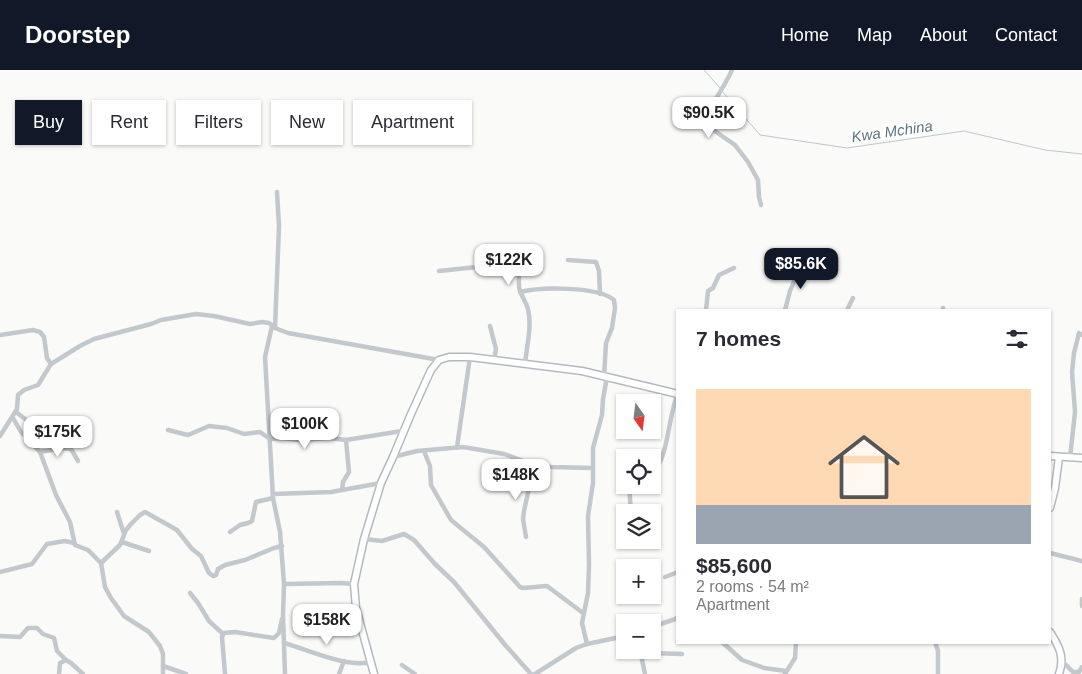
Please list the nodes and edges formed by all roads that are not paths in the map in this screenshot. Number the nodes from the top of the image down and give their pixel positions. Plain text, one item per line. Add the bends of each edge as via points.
1 (732, 70) edge
2 (278, 192) dead end
3 (761, 205) dead end
4 (568, 260) dead end
5 (798, 267) dead end
6 (734, 268) dead end
7 (439, 272) dead end
8 (520, 292) junction
9 (600, 294) junction
10 (853, 298) dead end
11 (706, 309) edge
12 (785, 309) edge
13 (848, 309) edge
14 (490, 326) dead end
15 (273, 327) junction
16 (0, 335) edge
17 (1082, 335) edge
18 (470, 357) junction
19 (439, 360) junction
20 (494, 360) junction
21 (525, 363) junction
22 (51, 364) junction
23 (605, 377) junction
24 (676, 394) edge
25 (676, 398) edge
26 (16, 412) junction
27 (12, 418) junction
28 (60, 430) dead end
29 (168, 430) dead end
30 (402, 431) junction
31 (0, 436) edge
32 (270, 439) junction
33 (346, 440) junction
34 (457, 447) junction
35 (424, 451) junction
36 (40, 452) junction
37 (1051, 456) edge
38 (393, 457) junction
39 (1059, 457) junction
40 (1070, 458) junction
41 (1082, 458) edge
42 (661, 460) edge
43 (78, 462) dead end
44 (534, 465) junction
45 (592, 468) junction
46 (381, 483) junction
47 (1053, 487) edge
48 (342, 490) junction
49 (273, 496) junction
50 (1051, 501) edge
51 (117, 512) dead end
52 (230, 532) dead end
53 (124, 534) junction
54 (526, 537) dead end
55 (364, 539) junction
56 (122, 542) junction
57 (74, 543) junction
58 (282, 546) junction
59 (149, 551) dead end
60 (1051, 553) edge
61 (1082, 561) edge
62 (101, 563) junction
63 (0, 572) edge
64 (676, 573) edge
65 (665, 577) dead end
66 (284, 584) junction
67 (354, 584) junction
68 (190, 594) dead end
69 (1082, 599) edge
70 (1082, 606) edge
71 (583, 613) junction
72 (284, 615) junction
73 (676, 619) edge
74 (661, 624) edge
75 (224, 634) junction
76 (1051, 634) edge
77 (0, 636) edge
78 (616, 638) edge
79 (284, 643) junction
80 (587, 644) junction
81 (724, 644) edge
82 (796, 644) edge
83 (936, 644) edge
84 (661, 653) edge
85 (682, 654) dead end
86 (642, 659) edge
87 (66, 660) junction
88 (344, 661) junction
89 (371, 662) junction
90 (1063, 662) junction
91 (402, 665) dead end
92 (163, 666) junction
93 (1082, 667) edge
94 (786, 672) edge
95 (59, 674) edge
96 (83, 674) edge
97 (163, 674) edge
98 (186, 674) edge
99 (225, 674) edge
100 (285, 674) edge
101 (339, 674) edge
102 (374, 674) edge
103 (415, 674) edge
104 (531, 674) edge
105 (535, 674) edge
106 (645, 674) edge
107 (938, 674) edge
108 (1059, 674) edge

1 - 3 street via 706,125 735,145 748,162 758,180
2 - 15 street
4 - 9 street via 596,262
5 - 12 street
6 - 11 street via 719,275 708,292
7 - 8 street via 515,267 519,270
8 - 9 street via 557,288
8 - 21 street via 526,302 530,326
9 - 23 street via 611,297 616,305 606,343
10 - 13 street
14 - 20 street via 496,348
15 - 19 street via 288,333
15 - 22 street via 266,322 250,324 196,314 176,317 94,338
15 - 32 street via 265,357
16 - 22 street via 33,330 40,332
17 - 40 street via 1078,333 1073,360 1075,412
18 - 19 street
18 - 20 street
18 - 34 street
19 - 30 street
20 - 21 street
21 - 23 street
22 - 26 street via 40,383 18,395
23 - 24 street
23 - 45 street
25 - 42 street
26 - 27 street
26 - 28 street via 28,422 39,419
27 - 31 street
27 - 36 street
29 - 32 street via 188,435 209,426 244,434 260,432
30 - 33 street
30 - 38 street
32 - 33 street
32 - 49 street
33 - 48 street via 348,472
34 - 35 street
34 - 44 street via 504,454
35 - 38 street
35 - 71 street via 430,466 431,485 451,520 484,547 520,587 547,586
36 - 43 street via 71,448
36 - 57 street via 70,522
37 - 39 street
38 - 46 street
39 - 40 street
39 - 47 street
40 - 41 street
44 - 45 street
44 - 54 street via 523,519
45 - 71 street via 588,516 590,565
46 - 48 street
46 - 55 street
47 - 50 street
48 - 49 street
49 - 52 street via 256,502 252,520
49 - 58 street
51 - 53 street
53 - 56 street
53 - 58 street via 140,515 148,513 177,530 192,550 201,556 213,576 226,565
55 - 67 street
55 - 104 street via 382,541 404,534 414,540 454,582
56 - 59 street
56 - 62 street
57 - 62 street via 88,550
57 - 63 street via 47,544 32,564
58 - 66 street
60 - 61 street
62 - 92 street via 110,598 124,616 150,632 162,650
64 - 65 street
66 - 67 street
66 - 72 street
67 - 89 street via 356,608
68 - 75 street via 209,621
69 - 70 street
71 - 80 street via 582,627
72 - 75 street via 274,638 235,632
72 - 79 street
73 - 74 street
75 - 99 street
76 - 90 street
77 - 87 street via 20,636 28,628 35,627 54,638 57,651
78 - 80 street
79 - 88 street
79 - 100 street
80 - 105 street via 566,653
81 - 94 street via 742,660
82 - 94 street via 795,658
83 - 107 street
84 - 85 street
86 - 106 street
87 - 95 street via 59,665
87 - 96 street
88 - 89 street
88 - 101 street
89 - 102 street
90 - 93 street via 1073,672 1079,672
90 - 108 street
91 - 103 street
92 - 97 street
92 - 98 street

